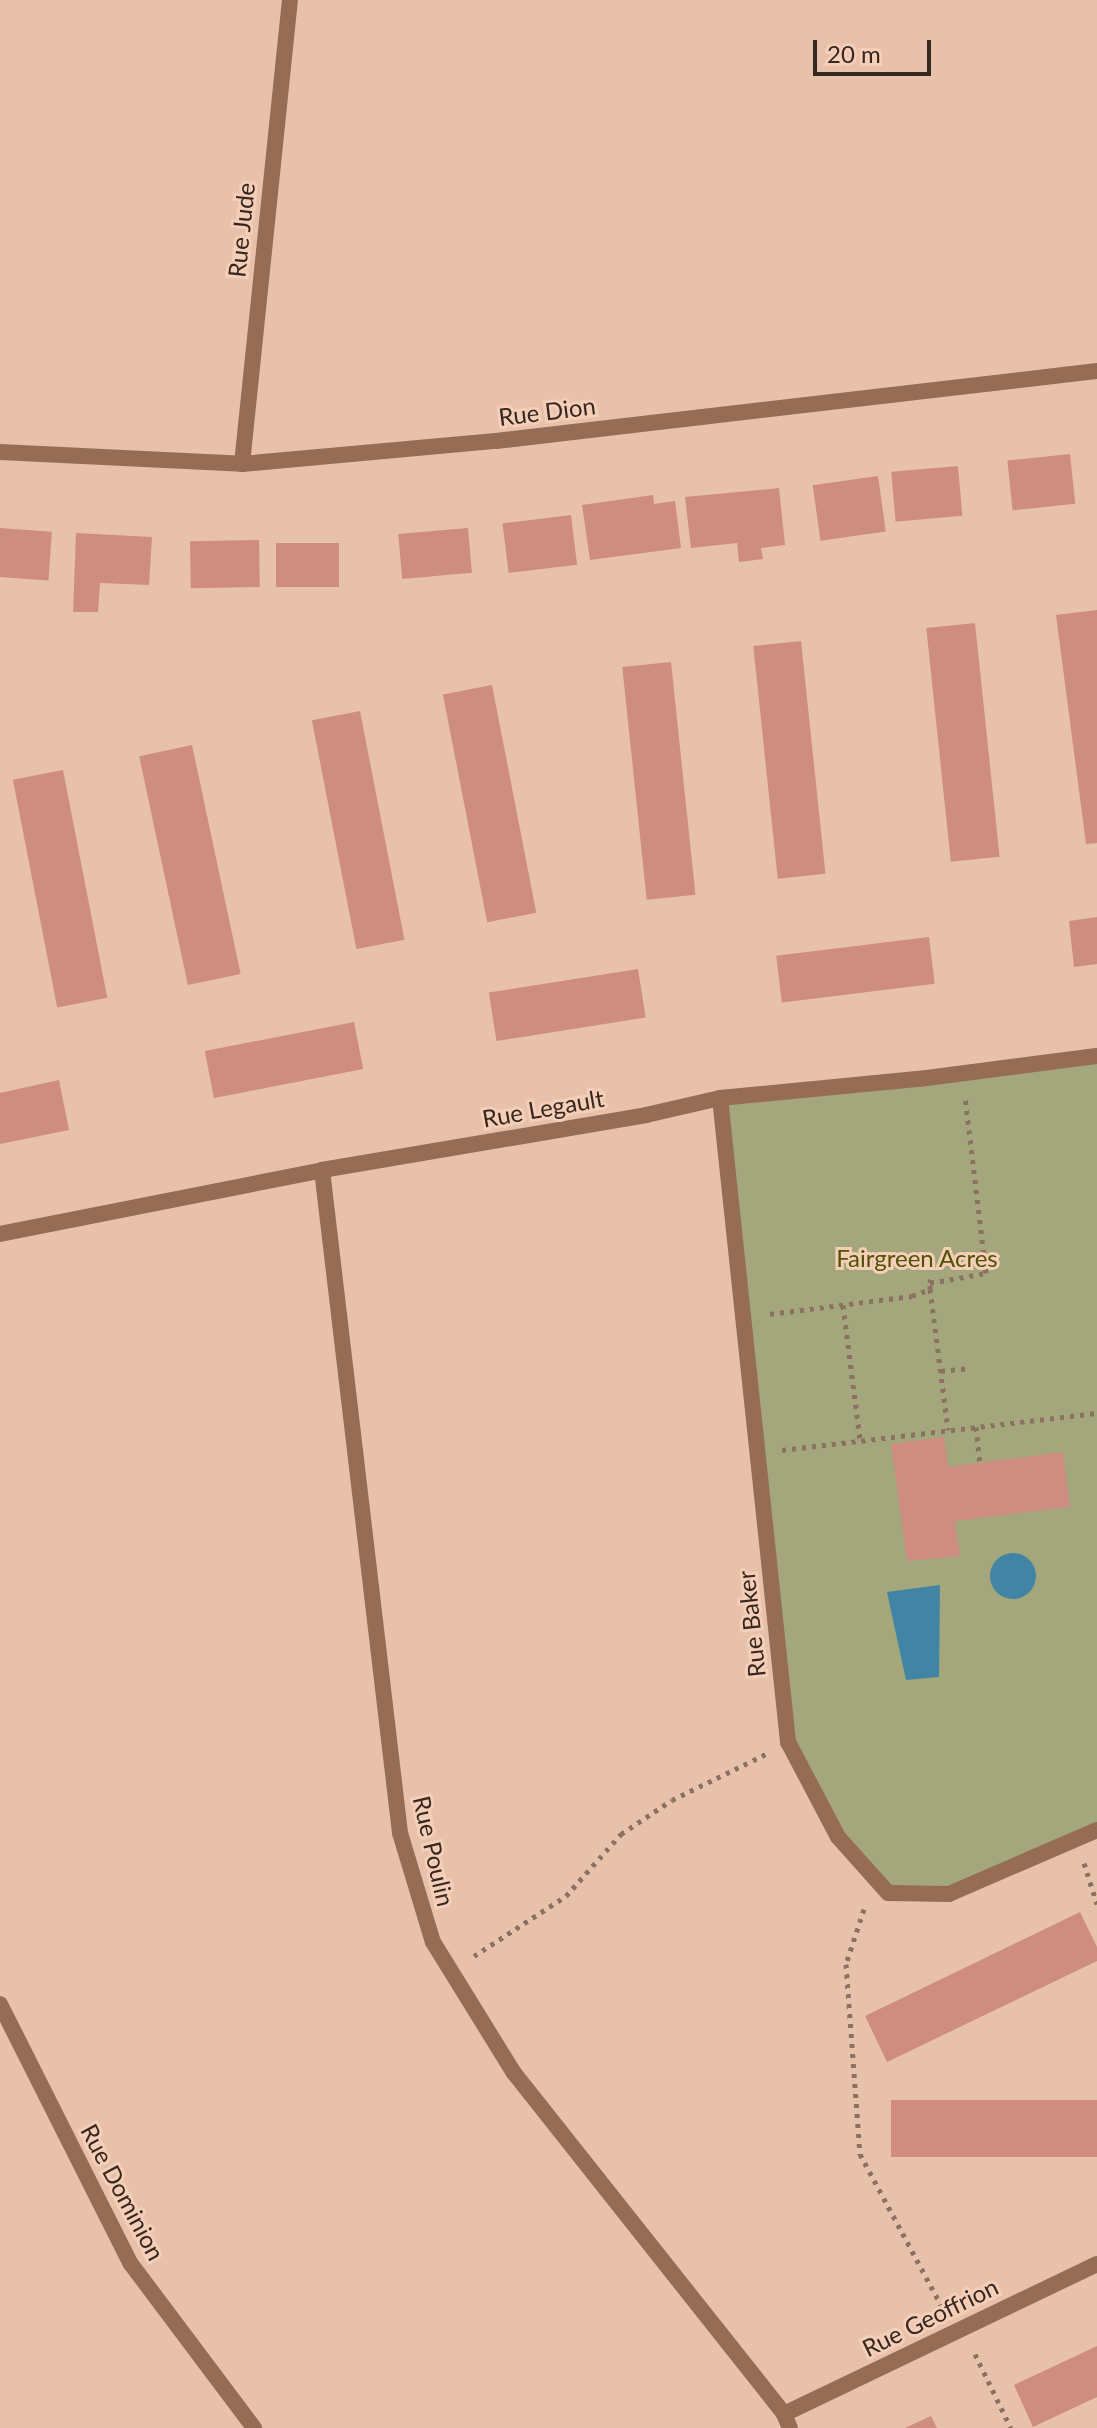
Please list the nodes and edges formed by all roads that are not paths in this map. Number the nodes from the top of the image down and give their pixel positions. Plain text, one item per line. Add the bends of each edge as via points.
1 (290, 0) edge
2 (1097, 371) edge
3 (0, 452) edge
4 (242, 464) junction
5 (1097, 1056) edge
6 (720, 1098) junction
7 (322, 1170) junction
8 (0, 1234) edge
9 (1097, 1830) edge
10 (0, 2004) edge
11 (1097, 2264) edge
12 (787, 2421) edge
13 (254, 2428) edge

1 - 4 street, Rue Jude
2 - 4 street, Rue Dion via 496,441
3 - 4 street, Rue Dion
5 - 6 street, Rue Legault
6 - 7 street, Rue Legault
6 - 9 street, Rue Baker via 788,1742 838,1837 888,1893 949,1894
7 - 8 street, Rue Legault
7 - 12 street, Rue Poulin via 400,1833 433,1942 514,2073
10 - 13 street, Rue Dominion via 131,2264
11 - 12 street, Rue Geoffrion

